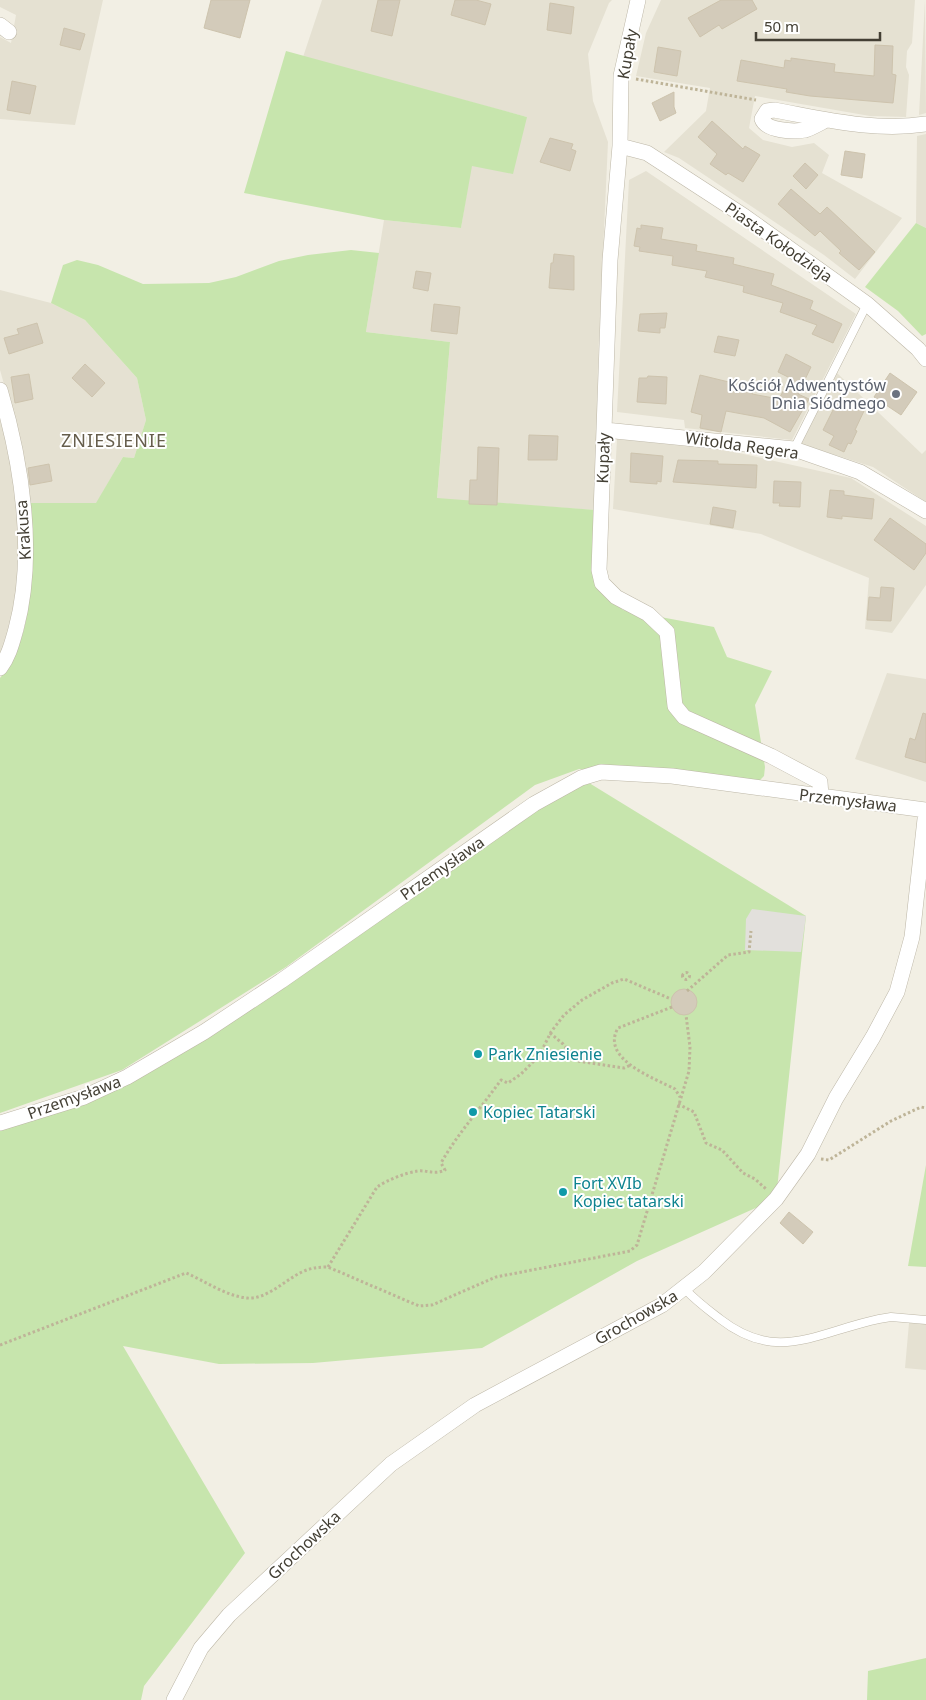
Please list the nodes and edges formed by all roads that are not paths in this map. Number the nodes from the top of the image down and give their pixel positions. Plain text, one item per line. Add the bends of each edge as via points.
1 (638, 0) edge
2 (774, 110) road end
3 (926, 124) edge
4 (620, 146) junction
5 (867, 304) junction
6 (926, 359) edge
7 (0, 390) edge
8 (605, 430) junction
9 (794, 449) junction
10 (926, 511) edge
11 (0, 668) edge
12 (821, 796) junction
13 (926, 810) edge
14 (0, 1123) edge
15 (686, 1289) junction
16 (926, 1320) edge
17 (174, 1700) edge

1 - 4 street, Kupały via 621,76
2 - 3 street via 854,125
4 - 5 street, Piasta Kołodzieja via 646,153 744,216
4 - 8 street, Kupały via 610,260
5 - 6 street, Piasta Kołodzieja
5 - 9 lane
7 - 11 street, Krakusa via 12,429 26,555 23,603 8,657
8 - 9 street, Witolda Regera
8 - 12 street, Kupały via 599,570 602,583 616,597 648,614 667,632 675,706 684,717 820,782
9 - 10 street, Witolda Regera via 860,472
12 - 13 street, Przemysława
12 - 14 street, Przemysława via 623,772 601,772 581,778 534,804 204,1032 127,1077 92,1093
13 - 15 street, Grochowska via 916,910 905,967 889,1007 836,1098 808,1154 776,1199
15 - 16 lane via 724,1323 744,1335 769,1343 806,1339 891,1317
15 - 17 street, Grochowska via 475,1406 391,1464 230,1615 201,1648

